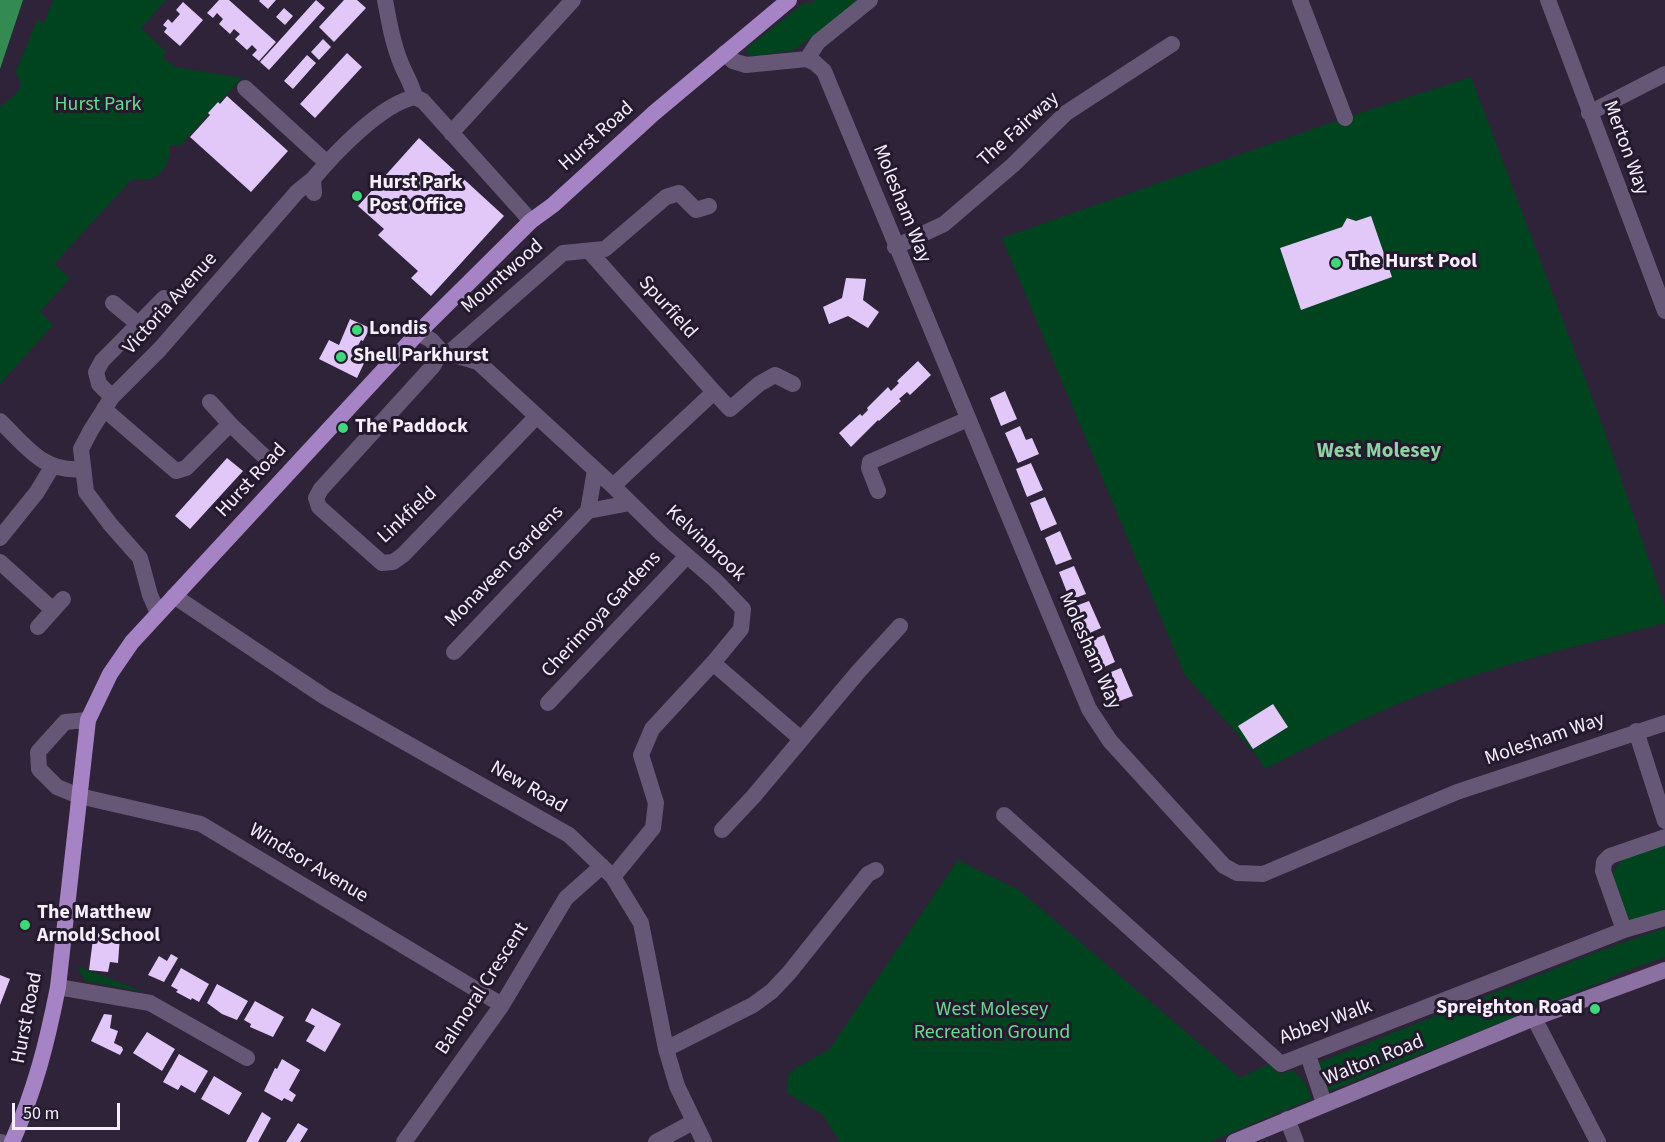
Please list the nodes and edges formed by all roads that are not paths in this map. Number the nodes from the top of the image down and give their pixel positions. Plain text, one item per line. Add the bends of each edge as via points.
1 (385, 0) edge
2 (573, 0) edge
3 (789, 0) edge
4 (870, 0) edge
5 (1300, 0) edge
6 (1548, 0) edge
7 (1172, 44) dead end
8 (725, 53) junction
9 (807, 59) junction
10 (1665, 74) edge
11 (245, 88) dead end
12 (414, 97) junction
13 (1589, 113) junction
14 (1345, 118) dead end
15 (451, 133) junction
16 (327, 163) junction
17 (709, 206) dead end
18 (531, 221) junction
19 (895, 247) junction
20 (589, 251) junction
21 (164, 298) dead end
22 (113, 303) dead end
23 (1665, 311) edge
24 (137, 323) junction
25 (418, 333) junction
26 (446, 352) junction
27 (793, 384) dead end
28 (714, 392) junction
29 (210, 402) dead end
30 (108, 403) junction
31 (536, 417) junction
32 (968, 419) junction
33 (0, 422) edge
34 (230, 424) junction
35 (269, 461) dead end
36 (52, 467) junction
37 (82, 469) junction
38 (595, 470) junction
39 (613, 486) junction
40 (878, 491) dead end
41 (630, 503) junction
42 (588, 511) junction
43 (0, 538) edge
44 (687, 556) junction
45 (0, 562) edge
46 (174, 596) junction
47 (158, 613) junction
48 (900, 626) dead end
49 (38, 627) dead end
50 (454, 652) dead end
51 (713, 663) junction
52 (548, 703) dead end
53 (88, 720) junction
54 (1665, 723) edge
55 (1636, 731) junction
56 (801, 739) junction
57 (79, 796) junction
58 (1004, 815) dead end
59 (1665, 821) edge
60 (722, 830) dead end
61 (1665, 837) edge
62 (876, 870) dead end
63 (607, 872) junction
64 (1665, 918) edge
65 (1624, 930) junction
66 (1665, 970) edge
67 (58, 987) junction
68 (502, 1005) junction
69 (1534, 1018) junction
70 (666, 1049) junction
71 (1308, 1055) junction
72 (247, 1058) dead end
73 (1324, 1104) junction
74 (1287, 1119) junction
75 (693, 1122) junction
76 (12, 1142) edge
77 (404, 1142) edge
78 (656, 1142) edge
79 (704, 1142) edge
80 (1234, 1142) edge
81 (1296, 1142) edge
82 (1598, 1142) edge

1 - 12 street via 393,38
2 - 15 street
3 - 8 main road, Hurst Road
4 - 9 street via 818,42
5 - 14 street
6 - 13 street, Merton Way
7 - 19 street, The Fairway via 1066,113 944,224
8 - 9 street via 733,61 746,64
8 - 18 main road, Hurst Road
9 - 19 street, Molesham Way via 824,71
10 - 13 street
11 - 16 street
12 - 15 street via 423,101
12 - 16 street, Victoria Avenue via 364,127
13 - 23 street, Merton Way
15 - 18 street
16 - 30 street, Victoria Avenue via 314,186 297,192
17 - 20 street, Mountwood via 696,210 679,193 666,197 605,249
18 - 25 main road, Hurst Road
19 - 32 street, Molesham Way
20 - 26 street, Mountwood via 563,253
20 - 28 street, Spurfield
21 - 24 street
22 - 24 street
24 - 30 street via 96,372
25 - 26 street, Kelvinbrook
25 - 46 main road, Hurst Road
26 - 31 street, Kelvinbrook via 478,362
26 - 31 street, Linkfield via 316,498 319,507 382,563 403,555
27 - 28 street, Spurfield via 775,375 730,408
28 - 39 street
29 - 34 street
30 - 34 street via 176,471 186,468
30 - 37 street, Victoria Avenue via 81,450
31 - 38 street, Kelvinbrook
32 - 40 street via 870,462 868,468
32 - 55 street, Molesham Way via 1099,726 1224,866 1237,873 1263,874 1457,792
33 - 36 street
34 - 35 street
36 - 37 street
36 - 43 street via 38,492
37 - 47 street via 86,492 140,558
38 - 39 street, Kelvinbrook
38 - 42 street, Monaveen Gardens
39 - 41 street, Kelvinbrook
41 - 42 street, Monaveen Gardens
41 - 44 street, Kelvinbrook
42 - 50 street, Monaveen Gardens
44 - 51 street, Kelvinbrook via 743,609 741,629
44 - 52 street, Cherimoya Gardens
45 - 49 street via 58,604
46 - 47 main road, Hurst Road
46 - 63 street, New Road via 325,697 569,835
47 - 53 main road, Hurst Road via 110,674
48 - 56 street
51 - 56 street
51 - 63 street, Kelvinbrook via 652,729 641,755 656,803 653,828
53 - 57 main road, Hurst Road
53 - 57 street, Windsor Avenue via 65,722 38,752 39,769 57,788
54 - 55 street, Molesham Way
55 - 59 street
56 - 60 street
57 - 67 main road, Hurst Road
57 - 68 street, Windsor Avenue via 201,824
58 - 71 street, Abbey Walk via 1281,1064
61 - 65 street via 1610,856 1604,862 1603,871
62 - 70 street via 868,874 772,992
63 - 68 street, Balmoral Crescent via 566,898
63 - 70 street, New Road via 641,923
64 - 65 street, Abbey Walk
65 - 71 street, Abbey Walk
66 - 69 main road, Walton Road
67 - 72 street via 150,1003
67 - 76 main road, Hurst Road via 41,1067
68 - 77 street, Balmoral Crescent
69 - 73 main road, Walton Road
69 - 82 street
70 - 75 street, New Road
71 - 73 street
73 - 74 main road, Walton Road
74 - 80 main road, Walton Road
74 - 81 street
75 - 78 street
75 - 79 street, New Road

